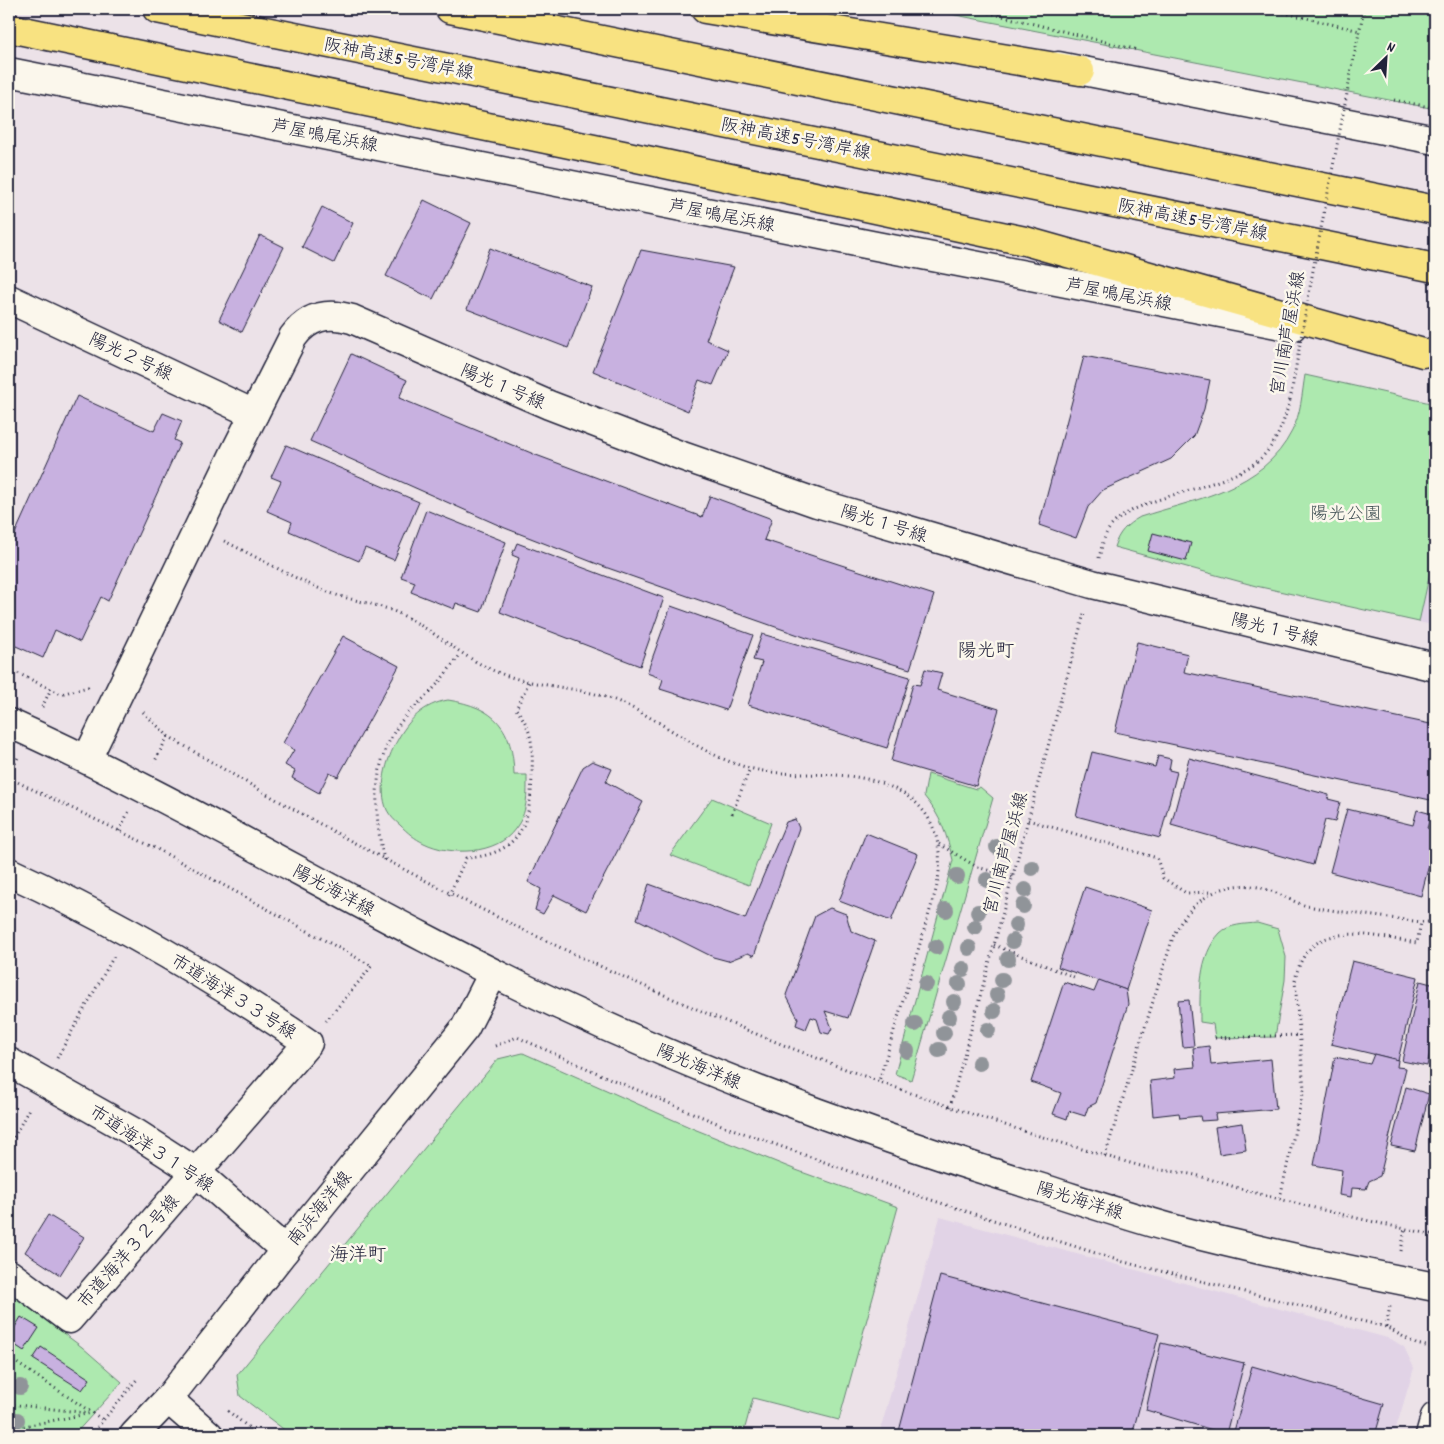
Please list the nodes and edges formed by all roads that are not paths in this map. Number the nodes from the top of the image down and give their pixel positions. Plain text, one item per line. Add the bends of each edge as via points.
1 (157, 9) edge
2 (450, 9) edge
3 (705, 9) edge
4 (782, 9) edge
5 (9, 28) edge
6 (1080, 70) junction
7 (9, 72) edge
8 (1435, 140) edge
9 (1435, 210) edge
10 (1435, 268) edge
11 (9, 300) edge
12 (1429, 354) edge
13 (254, 414) junction
14 (1435, 666) edge
15 (9, 723) edge
16 (87, 759) junction
17 (9, 872) edge
18 (494, 973) junction
19 (9, 1062) edge
20 (196, 1172) junction
21 (285, 1250) junction
22 (9, 1274) edge
23 (1435, 1287) edge
24 (168, 1399) junction
25 (1435, 1417) edge
26 (134, 1435) edge
27 (209, 1435) edge
28 (1430, 1435) edge

1 - 10 highway, 阪神高速5号湾岸線
2 - 9 highway
3 - 6 highway
4 - 6 street
5 - 12 highway via 1025,241
6 - 8 street
7 - 12 street, 芦屋鳴尾浜線 via 871,246
11 - 13 street, 陽光２号線
13 - 14 street, 陽光１号線 via 298,330 311,320 327,315 352,319 548,405 690,460 817,503 1092,584
13 - 16 street, 陽光１号線
15 - 16 street, 陽光海洋線
16 - 18 street, 陽光海洋線
17 - 20 street, 市道海洋３３号線 via 127,932 228,991 308,1043
18 - 21 street, 南浜海洋線 via 465,1028
18 - 23 street, 陽光海洋線 via 755,1090 934,1155 1176,1230
19 - 20 street, 市道海洋３１号線 via 129,1129
20 - 21 street, 市道海洋３１号線
20 - 22 street, 市道海洋３２号線 via 69,1319
21 - 24 street, 南浜海洋線
24 - 26 street, 南浜海洋線
24 - 27 street
25 - 28 street

